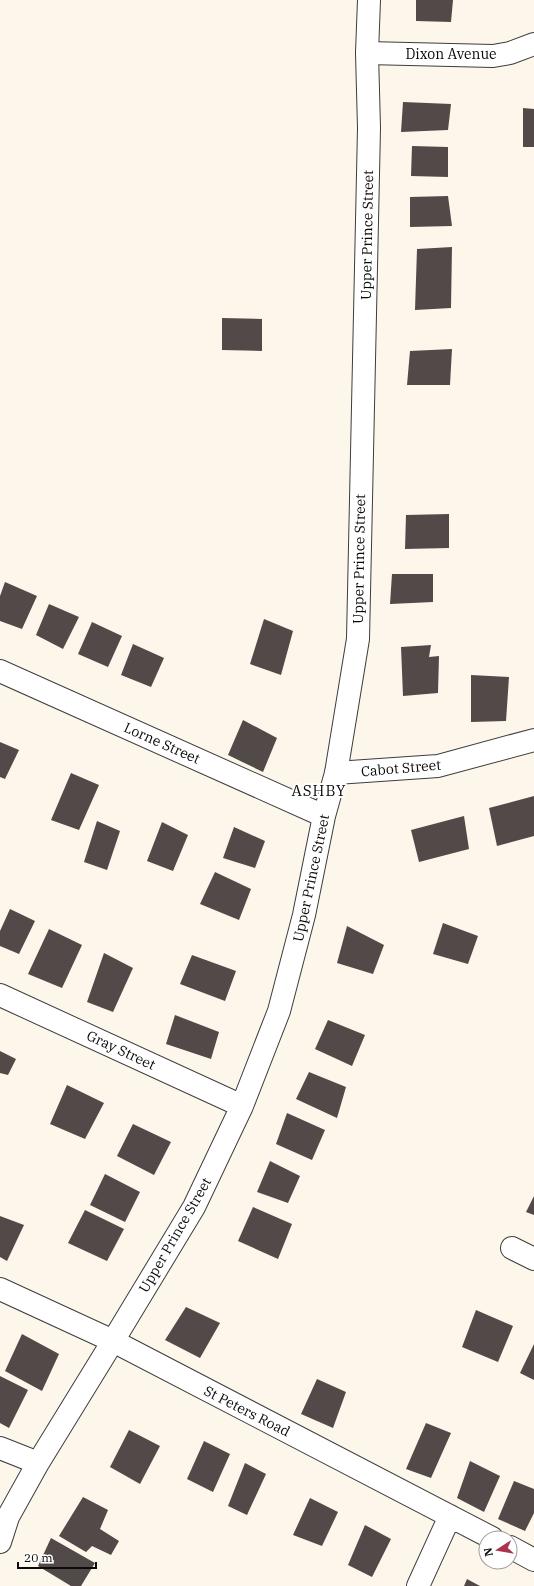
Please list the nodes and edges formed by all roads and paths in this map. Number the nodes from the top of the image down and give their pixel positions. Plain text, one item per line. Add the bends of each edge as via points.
1 (369, 0) edge
2 (534, 44) edge
3 (366, 53) junction
4 (0, 671) edge
5 (534, 740) edge
6 (336, 773) junction
7 (324, 816) junction
8 (0, 995) edge
9 (242, 1106) junction
10 (512, 1248) dead end
11 (534, 1259) edge
12 (0, 1289) edge
13 (113, 1342) junction
14 (0, 1448) edge
15 (38, 1463) junction
16 (450, 1516) junction
17 (478, 1531) edge
18 (0, 1542) edge
19 (518, 1552) edge
20 (534, 1560) edge
21 (418, 1586) edge

1 - 3 street, Upper Prince Street
2 - 3 street, Dixon Avenue via 493,56
3 - 6 street, Upper Prince Street via 369,136 358,639
4 - 7 street, Lorne Street
5 - 6 street, Cabot Street via 438,766
6 - 7 street, Upper Prince Street
7 - 9 street, Upper Prince Street via 304,915 279,1011
8 - 9 street, Gray Street
9 - 13 street, Upper Prince Street via 194,1207
10 - 11 street
12 - 13 street, St Peters Road
13 - 15 street, Upper Prince Street
13 - 16 street, St Peters Road
14 - 15 street
15 - 18 street, Upper Prince Street via 8,1516
16 - 17 street, St Peters Road
16 - 21 street
19 - 20 street

